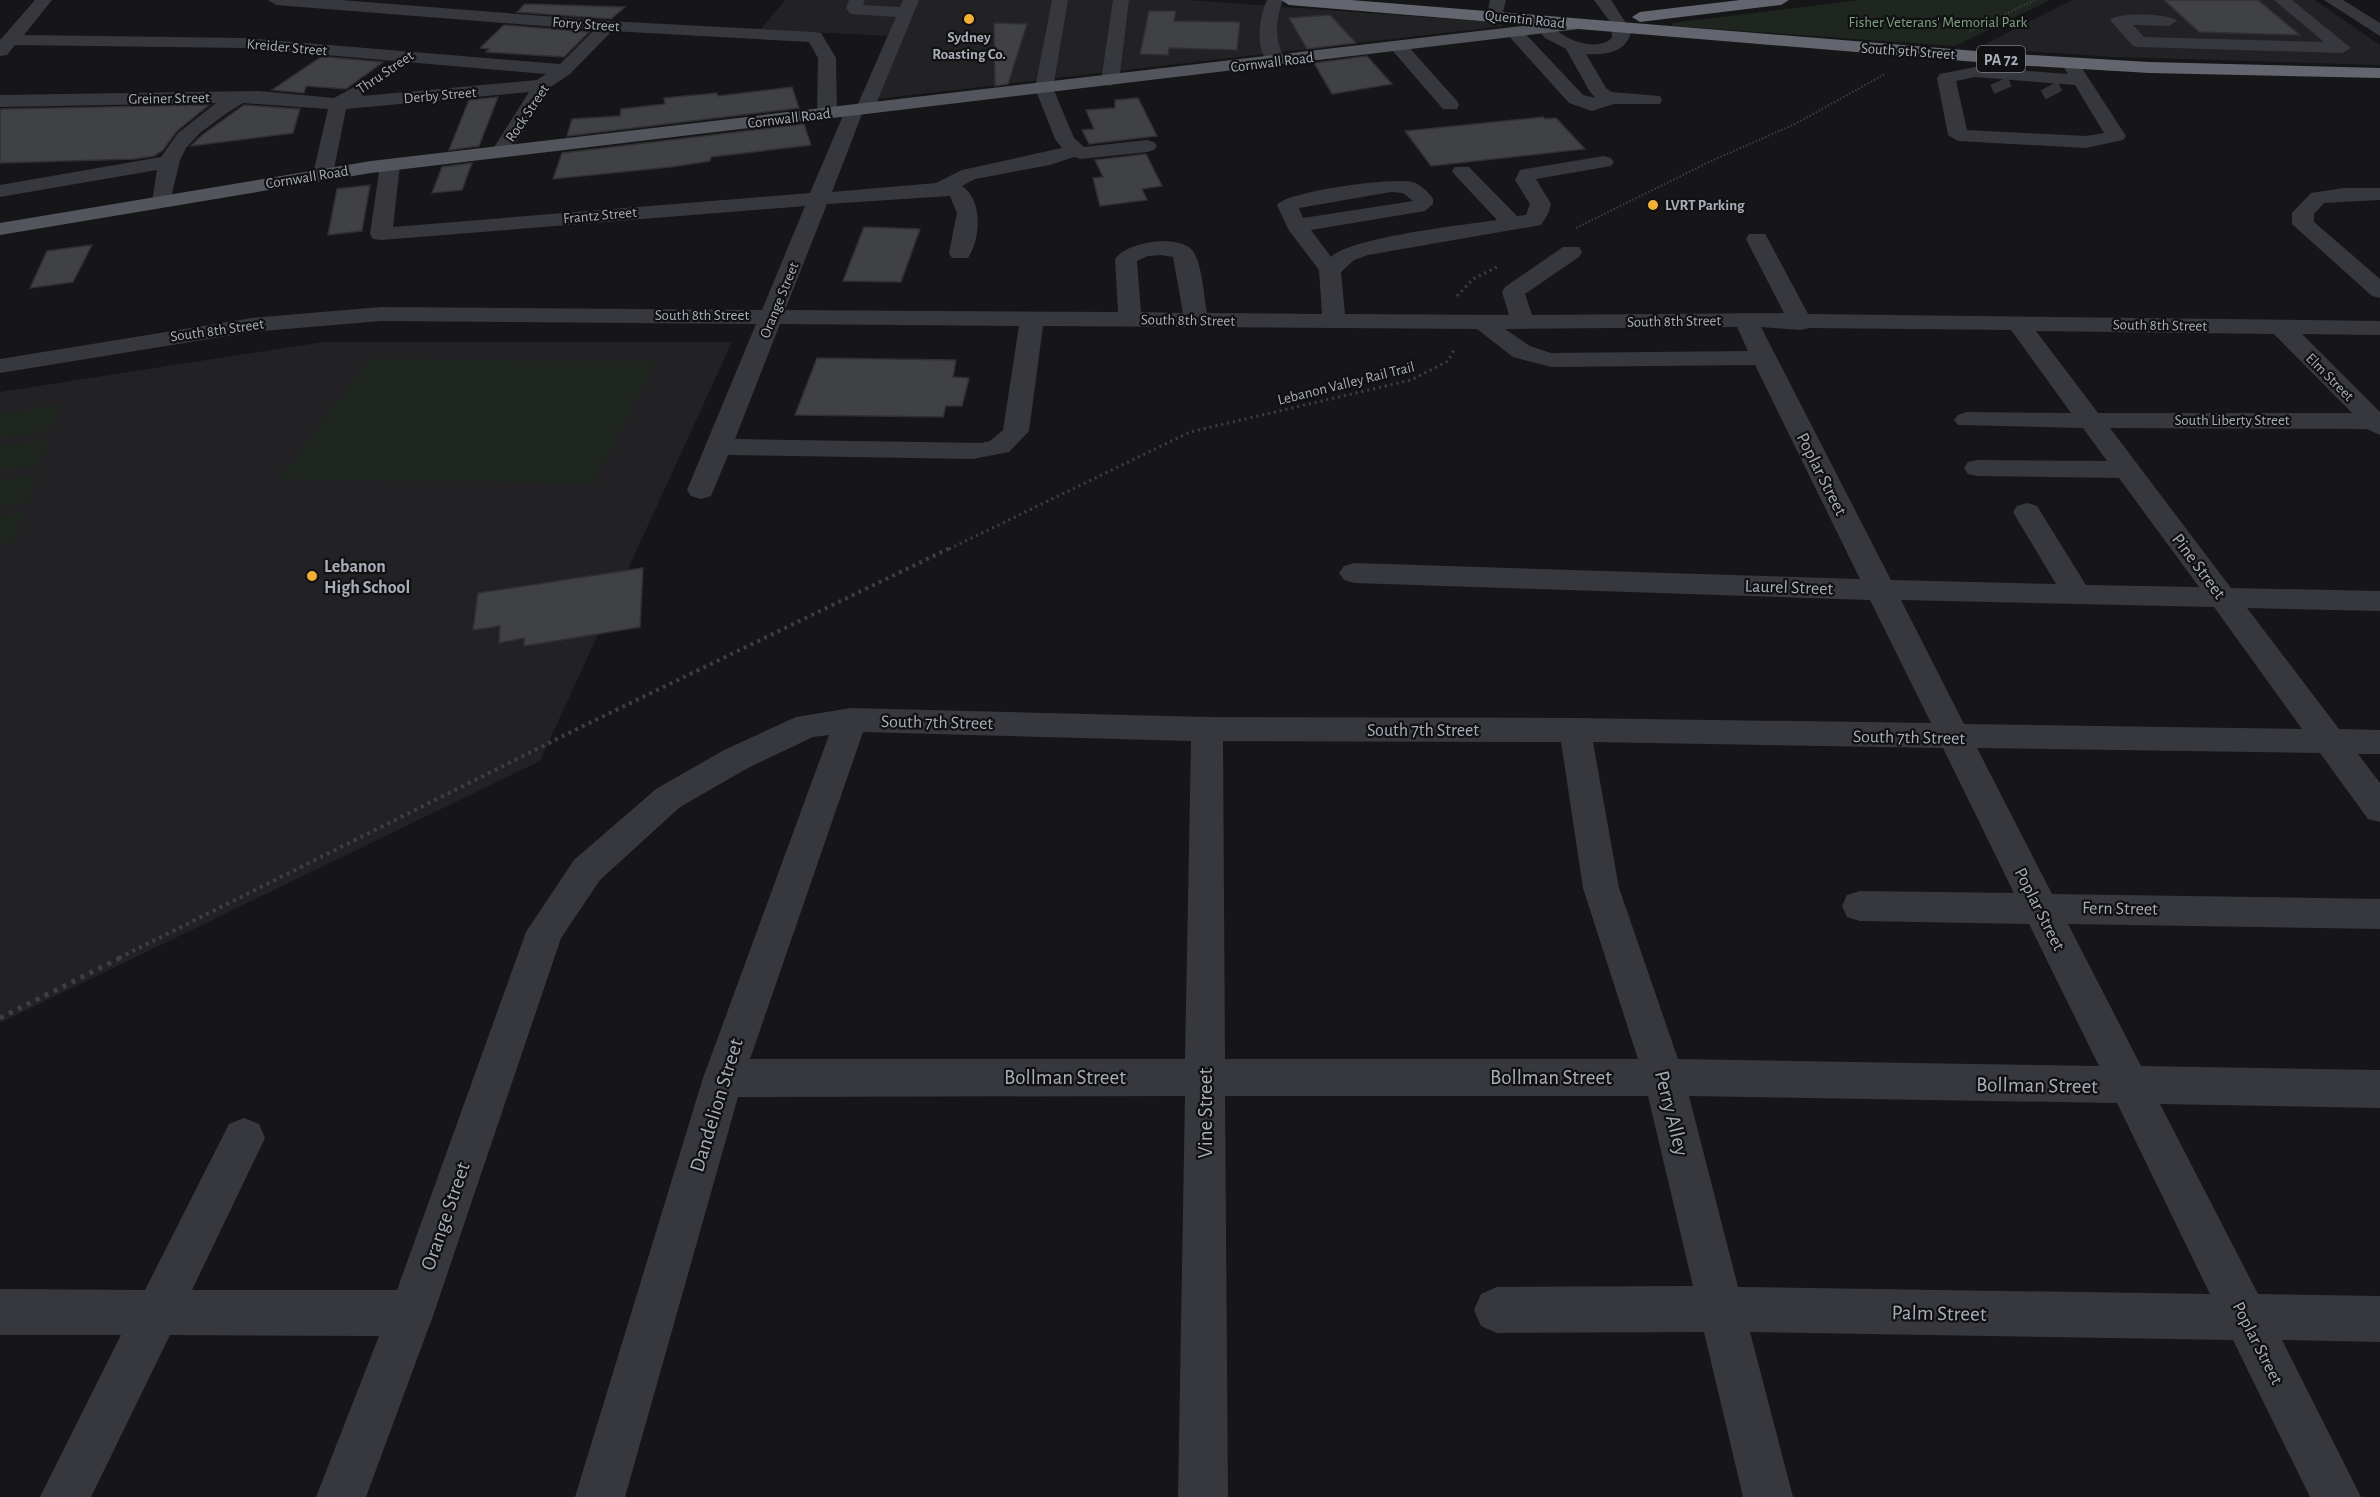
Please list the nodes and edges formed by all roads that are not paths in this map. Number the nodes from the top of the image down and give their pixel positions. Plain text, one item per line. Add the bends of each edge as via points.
1 (44, 0) edge
2 (276, 0) edge
3 (492, 0) edge
4 (857, 0) edge
5 (1060, 0) edge
6 (1121, 0) edge
7 (1275, 0) edge
8 (1289, 0) edge
9 (1602, 0) edge
10 (1774, 0) edge
11 (2144, 0) edge
12 (2282, 0) edge
13 (1328, 1) edge
14 (2336, 2) edge
15 (2370, 5) dead end
16 (908, 6) edge
17 (1497, 8) edge
18 (470, 15) junction
19 (2169, 21) junction
20 (1581, 24) joint
21 (1619, 24) junction
22 (1542, 25) junction
23 (608, 26) junction
24 (2380, 31) edge
25 (1515, 33) junction
26 (2198, 44) junction
27 (5, 46) edge
28 (1573, 46) junction
29 (1399, 47) junction
30 (407, 57) junction
31 (1277, 61) junction
32 (2070, 63) junction
33 (1971, 64) junction
34 (387, 70) dead end
35 (564, 70) junction
36 (2380, 73) edge
37 (2081, 80) junction
38 (1110, 81) junction
39 (368, 84) dead end
40 (542, 85) junction
41 (1044, 88) junction
42 (1947, 91) junction
43 (1970, 93) dead end
44 (240, 97) junction
45 (1608, 98) junction
46 (1653, 100) dead end
47 (0, 101) edge
48 (2075, 101) dead end
49 (2095, 102) junction
50 (338, 104) junction
51 (1450, 105) dead end
52 (860, 110) junction
53 (827, 114) junction
54 (1147, 146) dead end
55 (1076, 150) junction
56 (501, 152) junction
57 (170, 162) junction
58 (1604, 162) dead end
59 (390, 165) junction
60 (1462, 171) dead end
61 (323, 174) junction
62 (941, 189) junction
63 (0, 191) edge
64 (2380, 194) edge
65 (820, 197) junction
66 (162, 202) junction
67 (1513, 224) junction
68 (1298, 225) junction
69 (0, 229) edge
70 (1757, 239) dead end
71 (1570, 242) road end
72 (960, 253) dead end
73 (1330, 270) junction
74 (2380, 291) edge
75 (773, 316) junction
76 (1032, 318) junction
77 (1130, 319) junction
78 (1196, 320) junction
79 (1745, 320) junction
80 (1334, 321) junction
81 (1483, 322) junction
82 (1523, 322) junction
83 (1592, 322) junction
84 (1801, 323) junction
85 (2018, 323) junction
86 (2280, 326) junction
87 (2380, 328) edge
88 (1764, 358) junction
89 (1605, 359) junction
90 (0, 366) edge
91 (2089, 419) junction
92 (1967, 420) dead end
93 (2377, 424) edge
94 (718, 447) junction
95 (1977, 468) dead end
96 (2127, 470) junction
97 (701, 490) dead end
98 (2027, 512) dead end
99 (1354, 573) dead end
100 (1881, 590) junction
101 (2078, 595) junction
102 (2223, 598) junction
103 (2380, 601) edge
104 (851, 720) junction
105 (1207, 729) junction
106 (1575, 730) junction
107 (1954, 738) junction
108 (2328, 740) junction
109 (2380, 742) edge
110 (2380, 810) edge
111 (1860, 906) dead end
112 (2039, 907) junction
113 (2380, 914) edge
114 (545, 932) joint
115 (1205, 1076) junction
116 (1664, 1077) junction
117 (723, 1078) junction
118 (2130, 1087) junction
119 (2380, 1089) edge
120 (244, 1138) dead end
121 (1497, 1310) dead end
122 (1721, 1310) junction
123 (0, 1312) edge
124 (158, 1312) junction
125 (411, 1312) junction
126 (2246, 1318) junction
127 (2380, 1319) edge
128 (65, 1497) edge
129 (341, 1497) edge
130 (600, 1497) edge
131 (1203, 1497) edge
132 (1768, 1497) edge
133 (2336, 1497) edge

1 - 27 street
2 - 18 street, Forry Street
3 - 18 street, Thru Street
4 - 16 street via 854,8 862,12
5 - 41 street
6 - 38 street
7 - 31 street via 1268,42
8 - 13 highway, Quentin Road
9 - 21 street
10 - 21 highway, PA 72
11 - 19 street
12 - 26 street via 2342,48
13 - 17 highway, Quentin Road
14 - 15 street
14 - 24 street
16 - 52 street, Orange Street
17 - 22 highway, Quentin Road
18 - 23 street, Forry Street
18 - 30 street, Thru Street
19 - 26 street
19 - 26 street via 2118,20 2139,42
20 - 21 highway, South 9th Street / PA 72
20 - 22 main road, Cornwall Road
21 - 28 street via 1622,39 1618,44 1603,48
21 - 33 highway, South 9th Street / PA 72 via 1923,52
22 - 25 main road, Cornwall Road
22 - 28 street via 1557,39
23 - 35 street, Rock Street
23 - 53 street, Forry Street via 816,37 827,57
25 - 29 main road, Cornwall Road
25 - 45 street via 1576,99 1592,105
27 - 30 street, Kreider Street via 244,43
28 - 45 street via 1599,92
29 - 31 main road, Cornwall Road
29 - 51 street
30 - 34 street, Thru Street
30 - 35 street, Kreider Street
31 - 38 main road, Cornwall Road
32 - 33 highway, South 9th Street / PA 72
32 - 36 highway, South 9th Street / PA 72
32 - 37 street
33 - 37 street via 1997,78
33 - 42 street via 1946,78
35 - 40 street, Rock Street
37 - 49 street
38 - 41 main road, Cornwall Road
39 - 50 street, Thru Street
40 - 50 street, Derby Street
40 - 56 street, Rock Street
41 - 52 main road, Cornwall Road
41 - 55 street via 1065,140
42 - 43 street
42 - 49 street via 1958,135 2086,142 2116,136
44 - 47 street, Greiner Street
44 - 50 street, Greiner Street
44 - 57 street via 192,129
45 - 46 street
48 - 49 street
50 - 61 street, Thru Street
52 - 53 main road, Cornwall Road
52 - 65 street, Orange Street
53 - 56 main road, Cornwall Road
54 - 55 street via 1101,152
55 - 62 street via 1050,159 969,174
56 - 59 main road, Cornwall Road
57 - 63 street
57 - 66 street
58 - 67 street via 1527,174 1525,180 1538,194 1541,209 1533,220
59 - 61 main road, Cornwall Road
59 - 65 street, Frantz Street via 381,234
60 - 67 street
61 - 66 main road, Cornwall Road
62 - 65 street, Frantz Street
62 - 72 street via 957,191 967,202 968,218
64 - 74 street via 2318,197 2303,213 2303,224
65 - 75 street, Orange Street
66 - 69 main road, Cornwall Road
67 - 73 street via 1363,249 1346,255
68 - 68 street via 1288,211 1288,205 1296,201 1391,186 1409,187 1423,200 1418,207
68 - 73 street
70 - 84 street
71 - 82 street via 1513,292
73 - 80 street
75 - 76 street, South 8th Street
75 - 90 street, South 8th Street via 336,316 232,328
75 - 94 street, Orange Street
76 - 77 street, South 8th Street
76 - 94 street via 1017,430 1007,444 964,452
77 - 78 street, South 8th Street
77 - 78 street via 1126,259 1134,251 1156,249 1183,253
78 - 80 street, South 8th Street
79 - 83 street, South 8th Street
79 - 84 street, South 8th Street
79 - 88 street, Poplar Street
80 - 81 street, South 8th Street
81 - 82 street, South 8th Street
81 - 89 street via 1503,341 1527,355 1551,360
82 - 83 street, South 8th Street
83 - 89 street
84 - 85 street, South 8th Street
85 - 86 street, South 8th Street
85 - 91 street, Pine Street
86 - 87 street, South 8th Street
86 - 93 street, Elm Street
88 - 89 street
88 - 100 street, Poplar Street
91 - 92 street, South Liberty Street
91 - 93 street, South Liberty Street
91 - 96 street, Pine Street
94 - 97 street, Orange Street
95 - 96 street
96 - 102 street, Pine Street
98 - 101 street
99 - 100 street, Laurel Street
100 - 101 street, Laurel Street
100 - 107 street, Poplar Street
101 - 102 street, Laurel Street
102 - 103 street, Laurel Street
102 - 108 street, Pine Street
104 - 105 street, South 7th Street
104 - 114 street, South 7th Street via 807,726 736,759 668,798 587,870
104 - 117 street, Dandelion Street
105 - 106 street, South 7th Street
105 - 115 street, Vine Street
106 - 107 street, South 7th Street
106 - 116 street, Perry Alley via 1601,888
107 - 108 street, South 7th Street
107 - 112 street, Poplar Street
108 - 109 street, South 7th Street
108 - 110 street, Pine Street
111 - 112 street, Fern Street
112 - 113 street, Fern Street
112 - 118 street, Poplar Street
114 - 125 street, Orange Street
115 - 116 street, Bollman Street
115 - 117 street, Bollman Street
115 - 131 street, Vine Street
116 - 118 street, Bollman Street
116 - 122 street, Perry Alley
117 - 130 street, Dandelion Street
118 - 119 street, Bollman Street
118 - 126 street, Poplar Street
120 - 124 street
121 - 122 street, Palm Street
122 - 126 street, Palm Street
122 - 132 street, Perry Alley
123 - 124 street
124 - 125 street
124 - 128 street
125 - 129 street, Orange Street
126 - 127 street, Palm Street
126 - 133 street, Poplar Street

